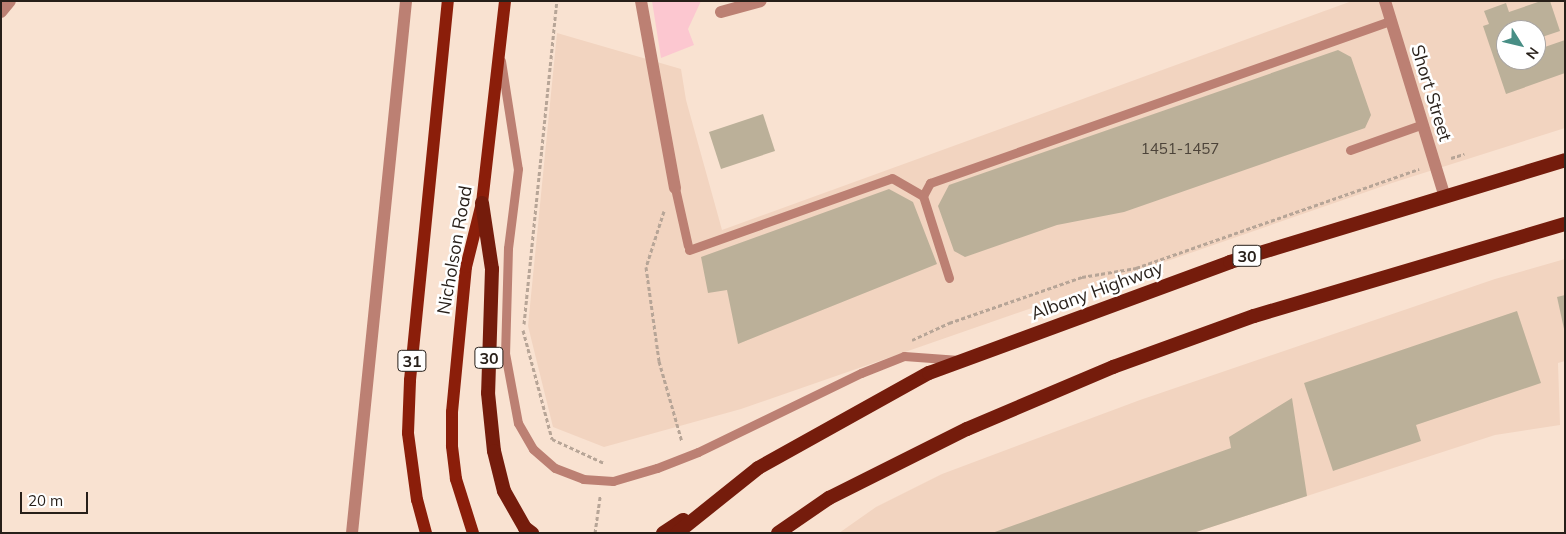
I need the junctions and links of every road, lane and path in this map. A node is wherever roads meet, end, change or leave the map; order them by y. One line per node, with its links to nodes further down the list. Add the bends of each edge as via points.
1 (10, 1): 9 (street)
2 (406, 1): 33 (street)
3 (448, 1): 34 (main road, Nicholson Road / 31, via 410,380 408,433 417,500)
4 (505, 1): 12 (main road, Nicholson Road)
5 (557, 1): 29 (path, via 523,330 552,439)
6 (641, 1): 18 (street)
7 (761, 1): 10 (street)
8 (1385, 1): 11 (street, Short Street)
9 (1, 12)
10 (721, 12)
11 (1391, 21): 13 (street, Short Street); 20 (lane, via 930,183)
12 (500, 48): 21 (main road, Nicholson Road); 31 (lane, via 518,169 508,248 505,336 505,353 518,423 533,448 556,468 583,479)
13 (1423, 124): 14 (lane); 17 (street, Short Street)
14 (1350, 150)
15 (1464, 154): 17 (path)
16 (1565, 160): 19 (highway, Albany Highway / 30)
17 (1435, 163): 19 (street, Short Street); 24 (path, via 1136,268 1082,277 949,323)
18 (676, 188): 20 (lane, via 688,248 892,178); 27 (path, via 657,225 646,267 659,361)
19 (1444, 194): 25 (highway, Albany Highway / 30, via 1230,262)
20 (923, 196): 23 (lane)
21 (482, 203): 35 (main road, Nicholson Road, via 466,267 452,412 456,479); 36 (highway, 30, via 492,269 488,392 494,450 504,491 525,528)
22 (1565, 224): 40 (highway, via 1254,316 1113,366 958,434 829,498)
23 (949, 278)
24 (904, 344)
25 (964, 360): 31 (lane, via 904,356 861,373 698,452 657,468); 32 (highway, Albany Highway / 30, via 928,372 803,440 758,468)
26 (692, 441): 27 (path)
27 (683, 445): 28 (path)
28 (676, 448)
29 (604, 463): 30 (path); 31 (path)
30 (613, 463)
31 (602, 481): 37 (path)
32 (718, 499): 38 (highway, 30); 39 (highway, Albany Highway / 30)
33 (352, 533)
34 (426, 533)
35 (473, 533)
36 (532, 533)
37 (595, 533)
38 (663, 533)
39 (677, 533)
40 (778, 533)

